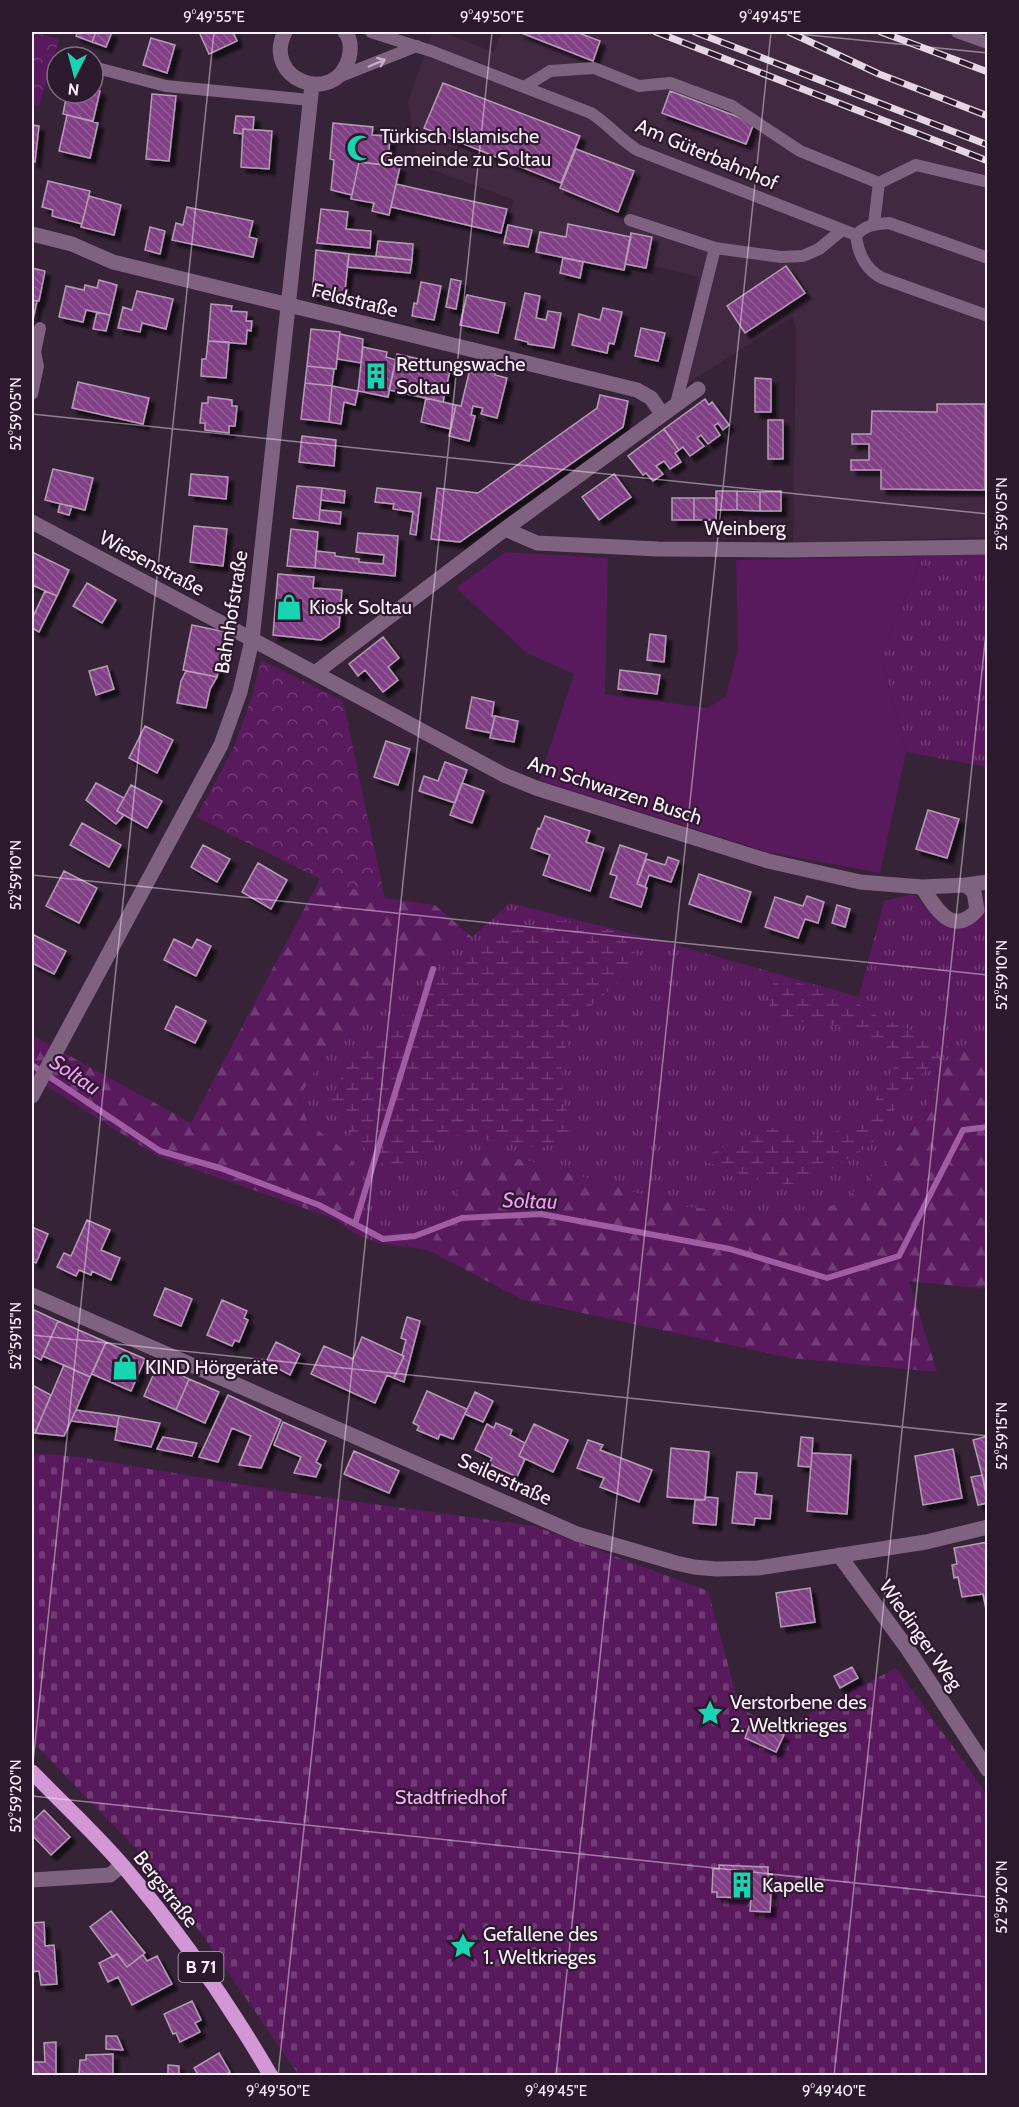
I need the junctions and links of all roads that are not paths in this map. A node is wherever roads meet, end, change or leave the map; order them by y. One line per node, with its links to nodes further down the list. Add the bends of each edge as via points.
1 (345, 32): 8 (street, via 351,51 347,66)
2 (370, 32): 6 (lane, Am Güterbahnhof)
3 (957, 32): 5 (lane)
4 (281, 34): 10 (street, via 280,55 286,69)
5 (987, 43)
6 (417, 46): 8 (lane, one-way to 6); 9 (lane, Am Güterbahnhof)
7 (105, 70): 10 (lane, via 166,86)
8 (336, 78): 10 (street)
9 (526, 86): 12 (lane, via 550,71 594,68 639,86 670,83 732,106 800,151); 15 (lane, Am Güterbahnhof, via 591,113 637,150)
10 (311, 92): 20 (street, Bahnhofstraße)
11 (987, 182): 12 (lane, via 915,165)
12 (879, 183): 14 (lane)
13 (630, 220): 18 (lane)
14 (874, 224): 17 (lane); 19 (lane, via 889,223)
15 (842, 230): 17 (lane, Am Güterbahnhof); 18 (lane, via 819,249 803,256)
16 (32, 234): 20 (street, Feldstraße, via 72,244 113,262)
17 (856, 235): 21 (lane, via 861,256 872,273)
18 (715, 248): 25 (lane)
19 (987, 258)
20 (288, 305): 26 (street, Feldstraße, via 637,390 651,398); 30 (street, Bahnhofstraße)
21 (987, 316)
22 (40, 328): 24 (lane)
23 (698, 389): 25 (street)
24 (32, 394)
25 (676, 404): 26 (street)
26 (662, 414): 28 (street)
27 (32, 522): 30 (street, Wiesenstraße)
28 (505, 529): 29 (street, Weinberg, via 537,543 658,549); 31 (street)
29 (987, 547)
30 (252, 640): 31 (street); 35 (street, Bahnhofstraße, via 240,692 221,745)
31 (315, 673): 34 (street, Am Schwarzen Busch, via 536,789 768,861 860,882)
32 (987, 882): 33 (street, Am Schwarzen Busch)
33 (966, 885): 34 (street, Am Schwarzen Busch); 34 (street, via 974,892 977,909 969,919 955,921 940,914)
34 (922, 886)
35 (32, 1094)
36 (32, 1295): 38 (street, Seilerstraße, via 577,1534 694,1567 758,1568)
37 (987, 1527): 38 (street, Seilerstraße, via 926,1542)
38 (839, 1555): 39 (street, Wiedinger Weg, via 907,1648)
39 (987, 1770)
40 (32, 1772): 41 (main road, Bergstraße / B 71)
41 (122, 1865): 42 (street, via 110,1875); 43 (main road, Bergstraße / B 71, via 225,2000)
42 (32, 1880)
43 (271, 2076)

